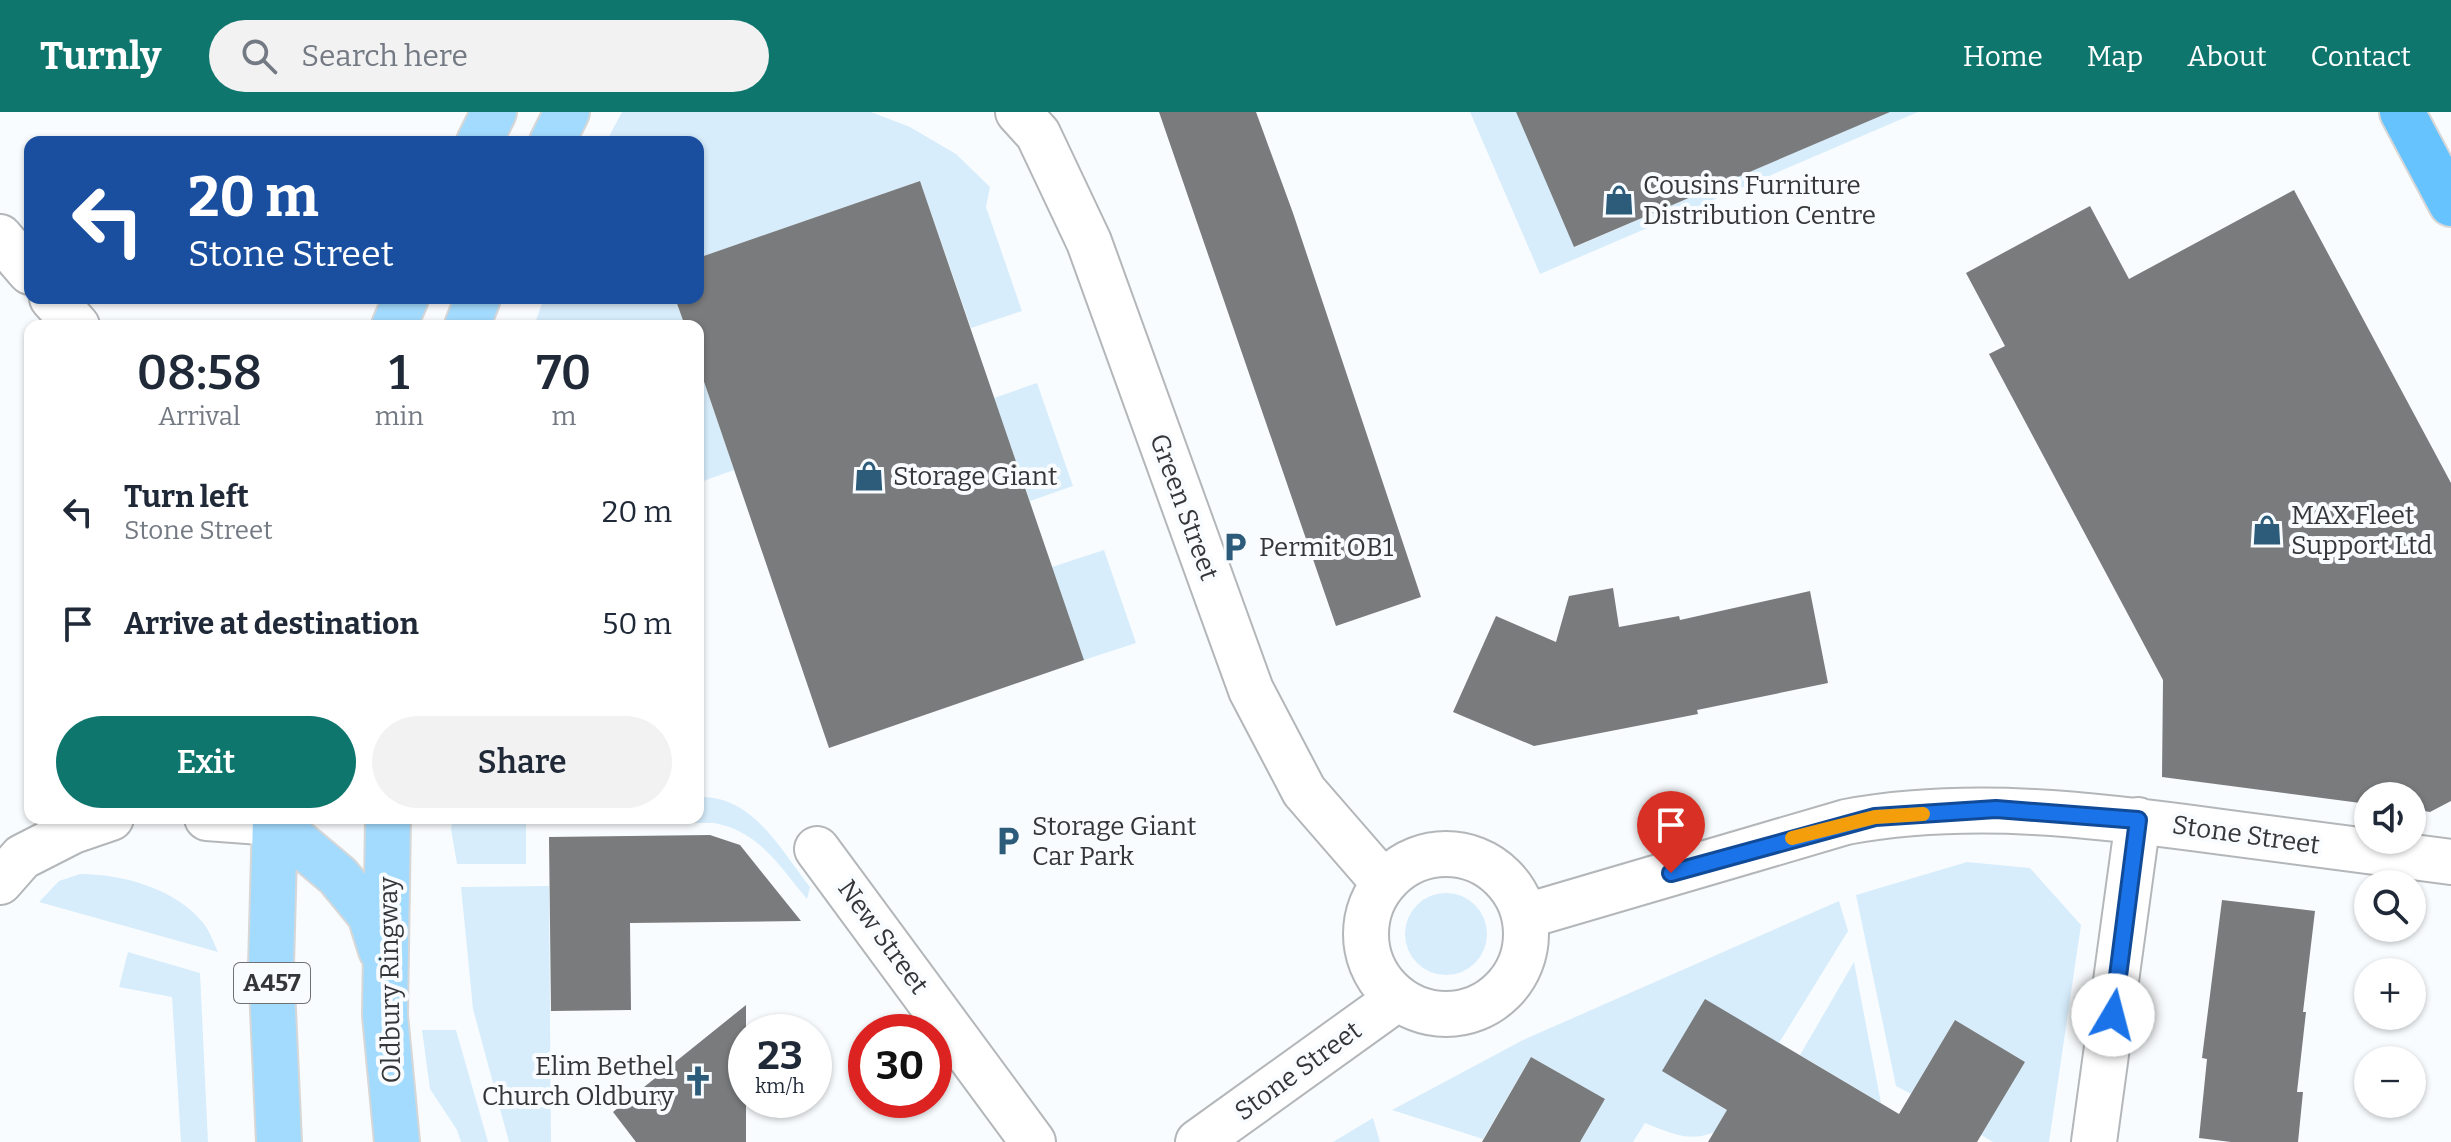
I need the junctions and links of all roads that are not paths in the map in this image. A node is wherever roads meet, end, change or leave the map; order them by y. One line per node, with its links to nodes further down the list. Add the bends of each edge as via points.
1 (468, 112): 6 (main road)
2 (494, 112): 7 (main road)
3 (567, 112): 8 (main road)
4 (1018, 112): 22 (street, Green Street, via 1038,134 1089,242 1251,690 1304,791)
5 (2402, 112): 9 (highway)
6 (457, 136)
7 (482, 136)
8 (555, 136)
9 (2451, 204)
10 (0, 237): 11 (street)
11 (24, 265)
12 (57, 304): 13 (street)
13 (72, 320)
14 (2138, 820): 20 (street, Stone Street); 23 (street, Stone Street, via 1996,809 1875,817); 30 (street)
15 (93, 824): 21 (street, via 22,857)
16 (281, 824): 27 (main road, A457, via 271,966)
17 (285, 824): 24 (main road, via 370,915)
18 (388, 824): 24 (main road, Oldbury Ringway)
19 (817, 849): 28 (street, New Street)
20 (2451, 862)
21 (0, 882)
22 (1383, 882): 23 (street, via 1420,857 1465,854 1504,876); 25 (street, via 1366,922 1371,965)
23 (1526, 916): 25 (street, via 1525,955 1505,989 1472,1011 1433,1015)
24 (386, 968): 26 (main road, Oldbury Ringway, via 385,1015)
25 (1397, 999): 29 (street, Stone Street)
26 (401, 1132)
27 (279, 1142)
28 (1033, 1142)
29 (1198, 1142)
30 (2094, 1142)

